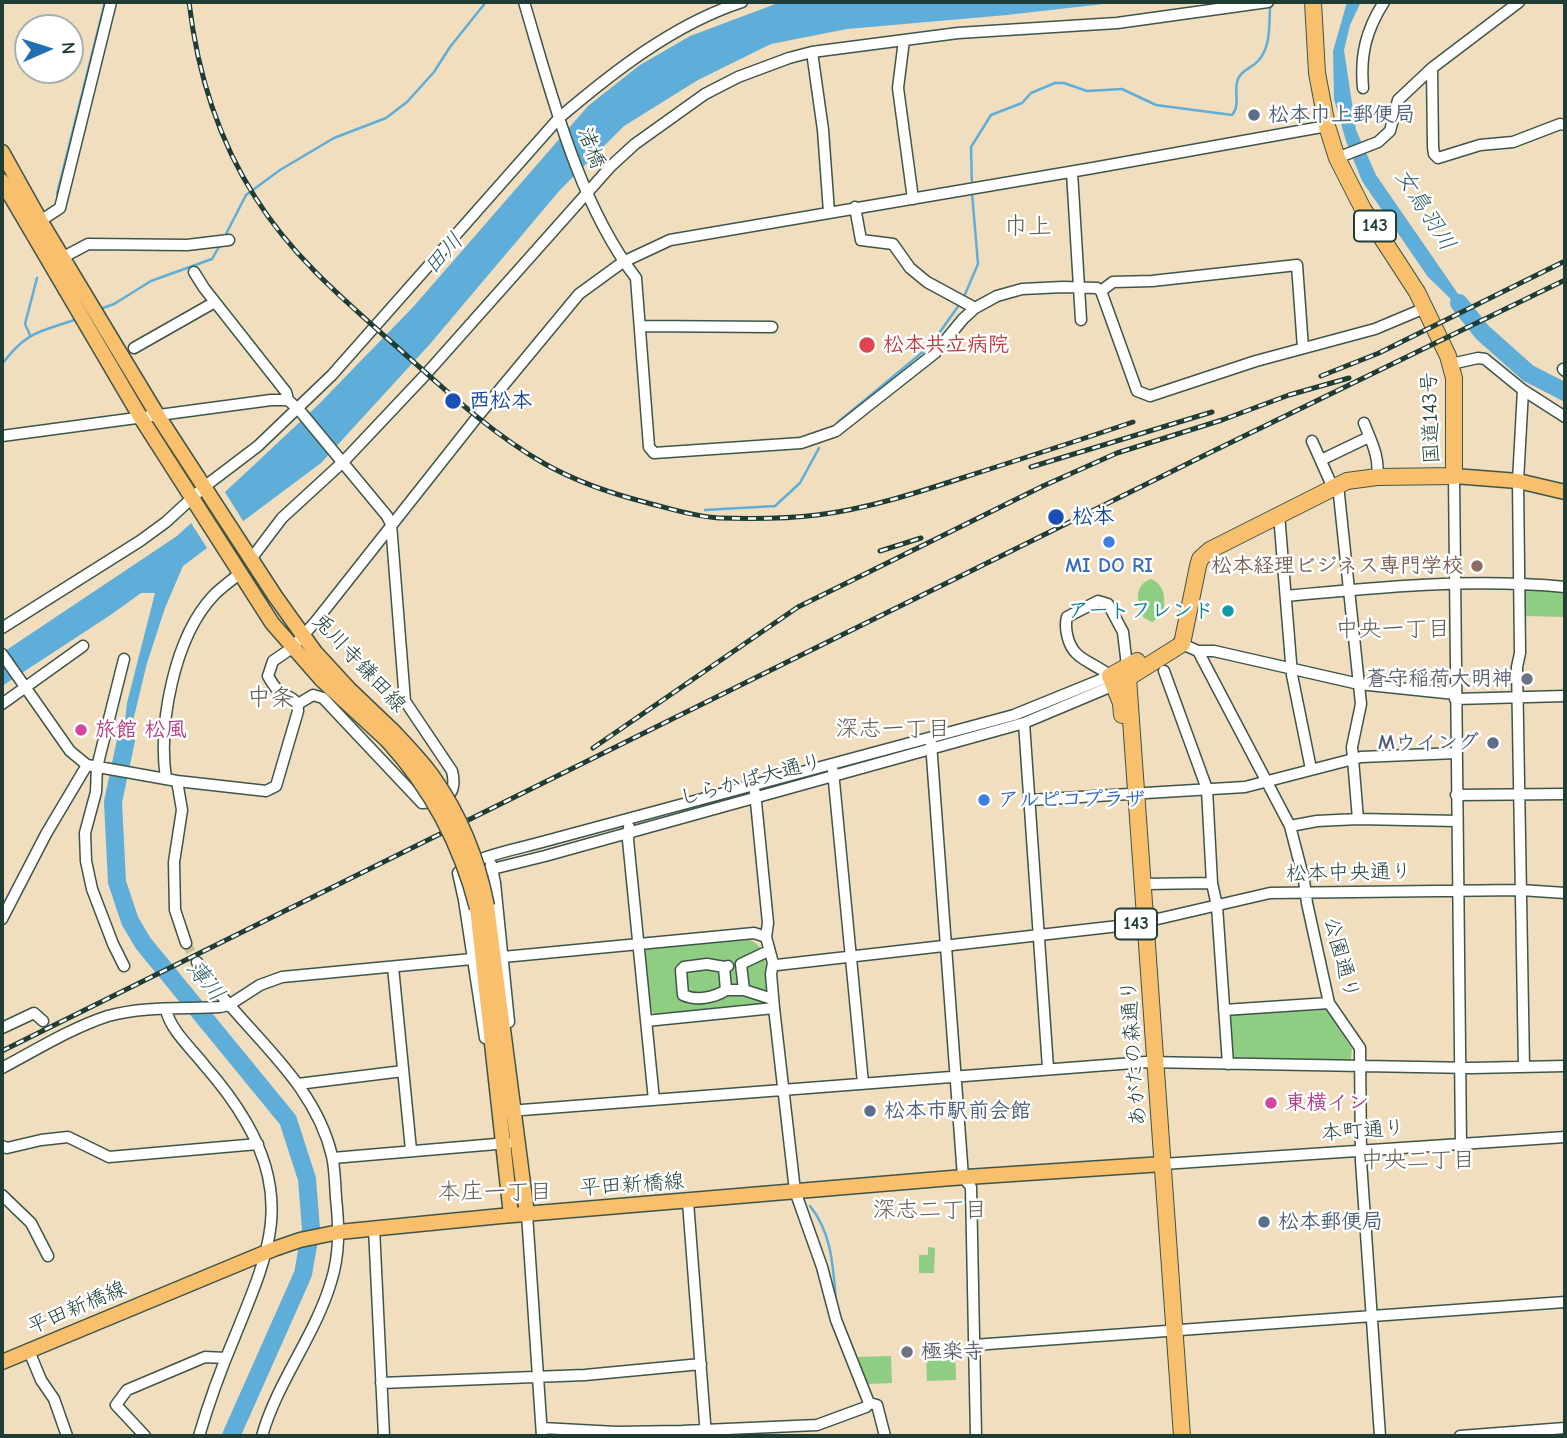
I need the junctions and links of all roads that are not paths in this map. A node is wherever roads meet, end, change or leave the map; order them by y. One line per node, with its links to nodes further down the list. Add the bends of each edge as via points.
1 (111, 2): 23 (street, via 60,208)
2 (524, 2): 12 (street, 渚橋)
3 (743, 2): 12 (street, via 704,17 650,49 585,96)
4 (1268, 2): 8 (street, via 1117,23)
5 (1313, 2): 13 (highway, 国道143号 / 143, via 1317,73)
6 (1384, 2): 11 (street, via 1364,46)
7 (1519, 2): 10 (street)
8 (904, 40): 9 (street); 20 (street, via 898,88)
9 (812, 52): 19 (street, via 760,68 705,94 635,144); 22 (street)
10 (1432, 68): 14 (street, via 1433,147 1438,158); 16 (street, via 1398,100 1390,131 1372,145)
11 (1363, 88)
12 (560, 121): 19 (street, 渚橋); 41 (street)
13 (1327, 125): 16 (highway, 国道143号 / 143); 17 (street)
14 (1565, 125)
15 (2, 152): 23 (main road, 兎川寺鎌田線)
16 (1342, 156): 32 (highway, 国道143号 / 143, via 1363,209)
17 (1072, 172): 20 (street); 28 (street)
18 (2, 181): 23 (main road, 兎川寺鎌田線)
19 (586, 189): 26 (street, 渚橋); 49 (street, via 427,373)
20 (914, 199): 21 (street)
21 (855, 207): 22 (street); 31 (street, via 860,240 893,244 927,282)
22 (829, 212): 26 (street, via 670,240)
23 (35, 225): 25 (main road, 兎川寺鎌田線)
24 (229, 240): 25 (street, via 187,245 88,244)
25 (56, 261): 42 (main road, 兎川寺鎌田線, via 96,311); 44 (main road, 兎川寺鎌田線, via 80,317)
26 (623, 262): 34 (street, 渚橋, via 636,278); 59 (street, via 579,294)
27 (194, 272): 30 (street)
28 (1078, 288): 29 (street); 31 (street, via 1010,291); 33 (street)
29 (1101, 290): 37 (street, via 1137,391 1150,396); 37 (street, via 1113,282 1297,265)
30 (215, 302): 36 (street); 40 (street)
31 (967, 303): 34 (street, 渚橋, via 962,319 935,353 836,431 800,443 688,451 654,453 649,447)
32 (1425, 308): 37 (street, via 1375,329); 38 (highway, 国道143号 / 143)
33 (1081, 320)
34 (641, 326): 35 (street)
35 (772, 327)
36 (134, 348)
37 (1303, 348)
38 (1451, 364): 39 (street, via 1485,359); 51 (highway, 国道143号 / 143)
39 (1523, 390): 43 (street); 53 (street)
40 (288, 400): 41 (street); 42 (street)
41 (299, 410): 49 (street); 55 (street)
42 (158, 416): 44 (street); 55 (main road, 兎川寺鎌田線)
43 (1565, 417)
44 (141, 418): 46 (street); 57 (main road, 兎川寺鎌田線)
45 (1364, 423): 47 (street)
46 (2, 436)
47 (1369, 437): 50 (street); 52 (street, via 1379,466)
48 (1312, 441): 50 (street)
49 (341, 460): 59 (street); 60 (street)
50 (1321, 460): 54 (street)
51 (1454, 476): 52 (highway, 国道143号); 53 (main road); 63 (street)
52 (1377, 477): 54 (highway, 国道143号)
53 (1518, 481): 56 (main road); 62 (street)
54 (1336, 487): 58 (highway, 国道143号); 65 (street)
55 (205, 489): 57 (street); 60 (main road, 兎川寺鎌田線)
56 (1565, 492)
57 (193, 501): 61 (main road, 兎川寺鎌田線); 67 (street, via 140,541)
58 (1279, 514): 66 (street); 69 (highway, 国道143号, via 1203,555)
59 (391, 524): 68 (street); 84 (street, via 405,701 452,771 455,782 450,795 422,803 323,698 313,695)
60 (249, 556): 68 (main road, 兎川寺鎌田線)
61 (237, 571): 71 (main road, 兎川寺鎌田線); 94 (street, via 187,637 164,717 162,755)
62 (1519, 583): 63 (street); 64 (street); 82 (street)
63 (1454, 584): 65 (street); 81 (street)
64 (1565, 587)
65 (1349, 590): 66 (street); 79 (street)
66 (1286, 596): 75 (street)
67 (2, 628)
68 (303, 636): 71 (street); 86 (main road, 兎川寺鎌田線)
69 (1182, 637): 72 (street); 77 (highway)
70 (83, 646): 78 (street)
71 (292, 648): 84 (street, via 273,661 268,676); 86 (main road, 兎川寺鎌田線, via 321,679)
72 (1198, 651): 75 (street); 95 (street, 公園通り)
73 (2, 654): 78 (street)
74 (124, 659): 91 (street)
75 (1292, 669): 79 (street); 92 (street)
76 (1164, 671): 97 (street)
77 (1120, 676): 77 (street, via 1076,653 1064,627 1066,617 1098,601 1108,604 1123,632); 85 (street, しらかば大通り); 87 (street, しらかば大通り); 98 (highway, あがたの森通り / 143)
78 (24, 684): 83 (street); 91 (street, via 70,751)
79 (1359, 684): 81 (street); 89 (street)
80 (1565, 696): 82 (street)
81 (1455, 697): 82 (street); 88 (street)
82 (1518, 697): 99 (street)
83 (2, 704)
84 (298, 704): 94 (street, via 276,786 271,789)
85 (1024, 723): 87 (street, しらかば大通り); 103 (street)
86 (391, 736): 117 (main road, 兎川寺鎌田線, bridge, via 445,822)
87 (932, 744): 90 (street, しらかば大通り); 93 (street, しらかば大通り); 124 (street)
88 (1456, 753): 89 (street); 101 (street)
89 (1354, 758): 92 (street); 105 (street)
90 (832, 764): 93 (street); 96 (street, しらかば大通り)
91 (96, 767): 94 (street); 118 (street, via 46,834); 132 (street, via 96,792 85,833 86,861 92,889)
92 (1311, 769): 95 (street)
93 (834, 777): 102 (street, しらかば大通り); 127 (street)
94 (171, 780): 122 (street, via 182,810 174,862 175,910)
95 (1266, 782): 97 (street); 107 (street, 公園通り)
96 (754, 785): 102 (street); 104 (street, しらかば大通り)
97 (1206, 789): 98 (street); 110 (street)
98 (1132, 793): 103 (street); 111 (highway, あがたの森通り / 143); 119 (highway, あがたの森通り / 143)
99 (1519, 794): 100 (street); 101 (street); 112 (street)
100 (1565, 794)
101 (1456, 795): 106 (street)
102 (755, 799): 108 (street, しらかば大通り); 121 (street)
103 (1030, 800): 120 (street)
104 (630, 818): 108 (street); 109 (street, しらかば大通り, via 511,851)
105 (1359, 819): 106 (street); 107 (street)
106 (1457, 821): 114 (street)
107 (1290, 826): 113 (street, 公園通り)
108 (628, 833): 109 (street, しらかば大通り, via 514,863); 123 (street)
109 (490, 863): 126 (street); 128 (street, via 458,873)
110 (1212, 883): 111 (street); 116 (street)
111 (1143, 884): 119 (highway, あがたの森通り / 143)
112 (1521, 890): 114 (street, 松本中央通り); 115 (street, 松本中央通り); 150 (street)
113 (1306, 891): 114 (street, 松本中央通り); 116 (street, 松本中央通り, via 1270,893); 138 (street, 公園通り)
114 (1458, 891): 153 (street)
115 (1565, 893)
116 (1217, 906): 119 (street, 松本中央通り); 141 (street)
117 (482, 907): 146 (main road, 兎川寺鎌田線); 155 (main road, 兎川寺鎌田線)
118 (2, 919)
119 (1141, 923): 120 (street, 松本中央通り); 145 (highway, あがたの森通り / 143)
120 (1039, 936): 124 (street, 松本中央通り); 152 (street)
121 (766, 937): 123 (street, via 754,933); 130 (street)
122 (186, 943)
123 (638, 943): 126 (street); 142 (street)
124 (946, 946): 127 (street, 松本中央通り); 156 (street)
125 (764, 953): 131 (street)
126 (503, 957): 146 (street)
127 (850, 957): 130 (street, 松本中央通り); 157 (street)
128 (472, 960): 133 (street); 155 (street)
129 (197, 962): 139 (street)
130 (772, 963): 137 (street)
131 (741, 964): 134 (street); 136 (street)
132 (124, 966)
133 (393, 967): 139 (street, via 282,977); 154 (street)
134 (724, 967): 135 (street); 135 (street, via 684,967 681,982 688,998 714,997)
135 (726, 990): 136 (street)
136 (744, 990): 137 (street)
137 (771, 1003): 142 (street); 159 (street)
138 (1329, 1003): 141 (street); 148 (street, 公園通り, via 1360,1048)
139 (225, 1006): 140 (street); 158 (street)
140 (167, 1009): 144 (street, via 140,1010); 164 (street, via 168,1020 244,1118)
141 (1224, 1010): 147 (street)
142 (646, 1021): 160 (street)
143 (2, 1028): 144 (street, via 34,1013)
144 (47, 1032): 151 (street)
145 (1151, 1062): 147 (street); 152 (street); 170 (highway, あがたの森通り / 143)
146 (508, 1063): 161 (main road, 兎川寺鎌田線)
147 (1227, 1064): 148 (street)
148 (1360, 1066): 153 (street); 168 (street, 公園通り)
149 (1565, 1066): 150 (street)
150 (1524, 1067): 153 (street)
151 (2, 1068)
152 (1048, 1068): 156 (street)
153 (1460, 1068): 165 (street)
154 (403, 1070): 158 (street); 167 (street)
155 (494, 1072): 161 (main road, 兎川寺鎌田線)
156 (957, 1075): 157 (street); 171 (street)
157 (863, 1083): 159 (street)
158 (298, 1084): 169 (street)
159 (783, 1088): 160 (street); 172 (street)
160 (654, 1100): 161 (street)
161 (507, 1111): 163 (main road, 兎川寺鎌田線)
162 (1565, 1137): 165 (street, 本町通り)
163 (510, 1142): 167 (street); 175 (main road, 兎川寺鎌田線); 176 (main road, 兎川寺鎌田線)
164 (258, 1144): 166 (street, via 109,1157 68,1137); 179 (street, via 270,1184)
165 (1461, 1144): 168 (street, 本町通り)
166 (2, 1146)
167 (411, 1150): 169 (street)
168 (1363, 1150): 170 (street, 本町通り); 182 (street, 公園通り)
169 (333, 1158): 178 (street)
170 (1158, 1165): 171 (main road, 平田新橋線); 183 (highway, あがたの森通り / 143)
171 (963, 1177): 172 (main road, 平田新橋線); 184 (street, via 971,1187)
172 (794, 1191): 174 (main road, 平田新橋線); 191 (street, via 836,1320)
173 (2, 1195): 180 (street, via 31,1223)
174 (688, 1202): 175 (main road, 平田新橋線); 188 (street)
175 (527, 1214): 176 (main road, 平田新橋線); 189 (street)
176 (511, 1215): 177 (main road, 平田新橋線)
177 (374, 1228): 178 (main road, 平田新橋線); 190 (street)
178 (336, 1233): 179 (main road, 平田新橋線); 198 (street, via 331,1282)
179 (271, 1251): 185 (main road, 平田新橋線); 186 (street)
180 (48, 1256)
181 (1565, 1302): 182 (street)
182 (1373, 1315): 183 (street); 204 (street, 公園通り)
183 (1170, 1331): 184 (street); 202 (highway, あがたの森通り / 143); 203 (highway, あがたの森通り / 143)
184 (974, 1345): 201 (street)
185 (29, 1351): 187 (main road, 平田新橋線); 195 (street)
186 (226, 1358): 196 (street, via 205,1357 127,1390 116,1405); 197 (street)
187 (2, 1362)
188 (701, 1364): 189 (street); 194 (street)
189 (538, 1377): 190 (street); 193 (street)
190 (381, 1383): 199 (street)
191 (871, 1404): 194 (street, via 817,1425); 200 (street)
192 (1565, 1428): 205 (street)
193 (542, 1432): 194 (street)
194 (706, 1434)
195 (67, 1436)
196 (145, 1436)
197 (199, 1436)
198 (262, 1436)
199 (384, 1436)
200 (885, 1436)
201 (976, 1436)
202 (1171, 1436)
203 (1182, 1436)
204 (1380, 1436)
205 (1460, 1436)

